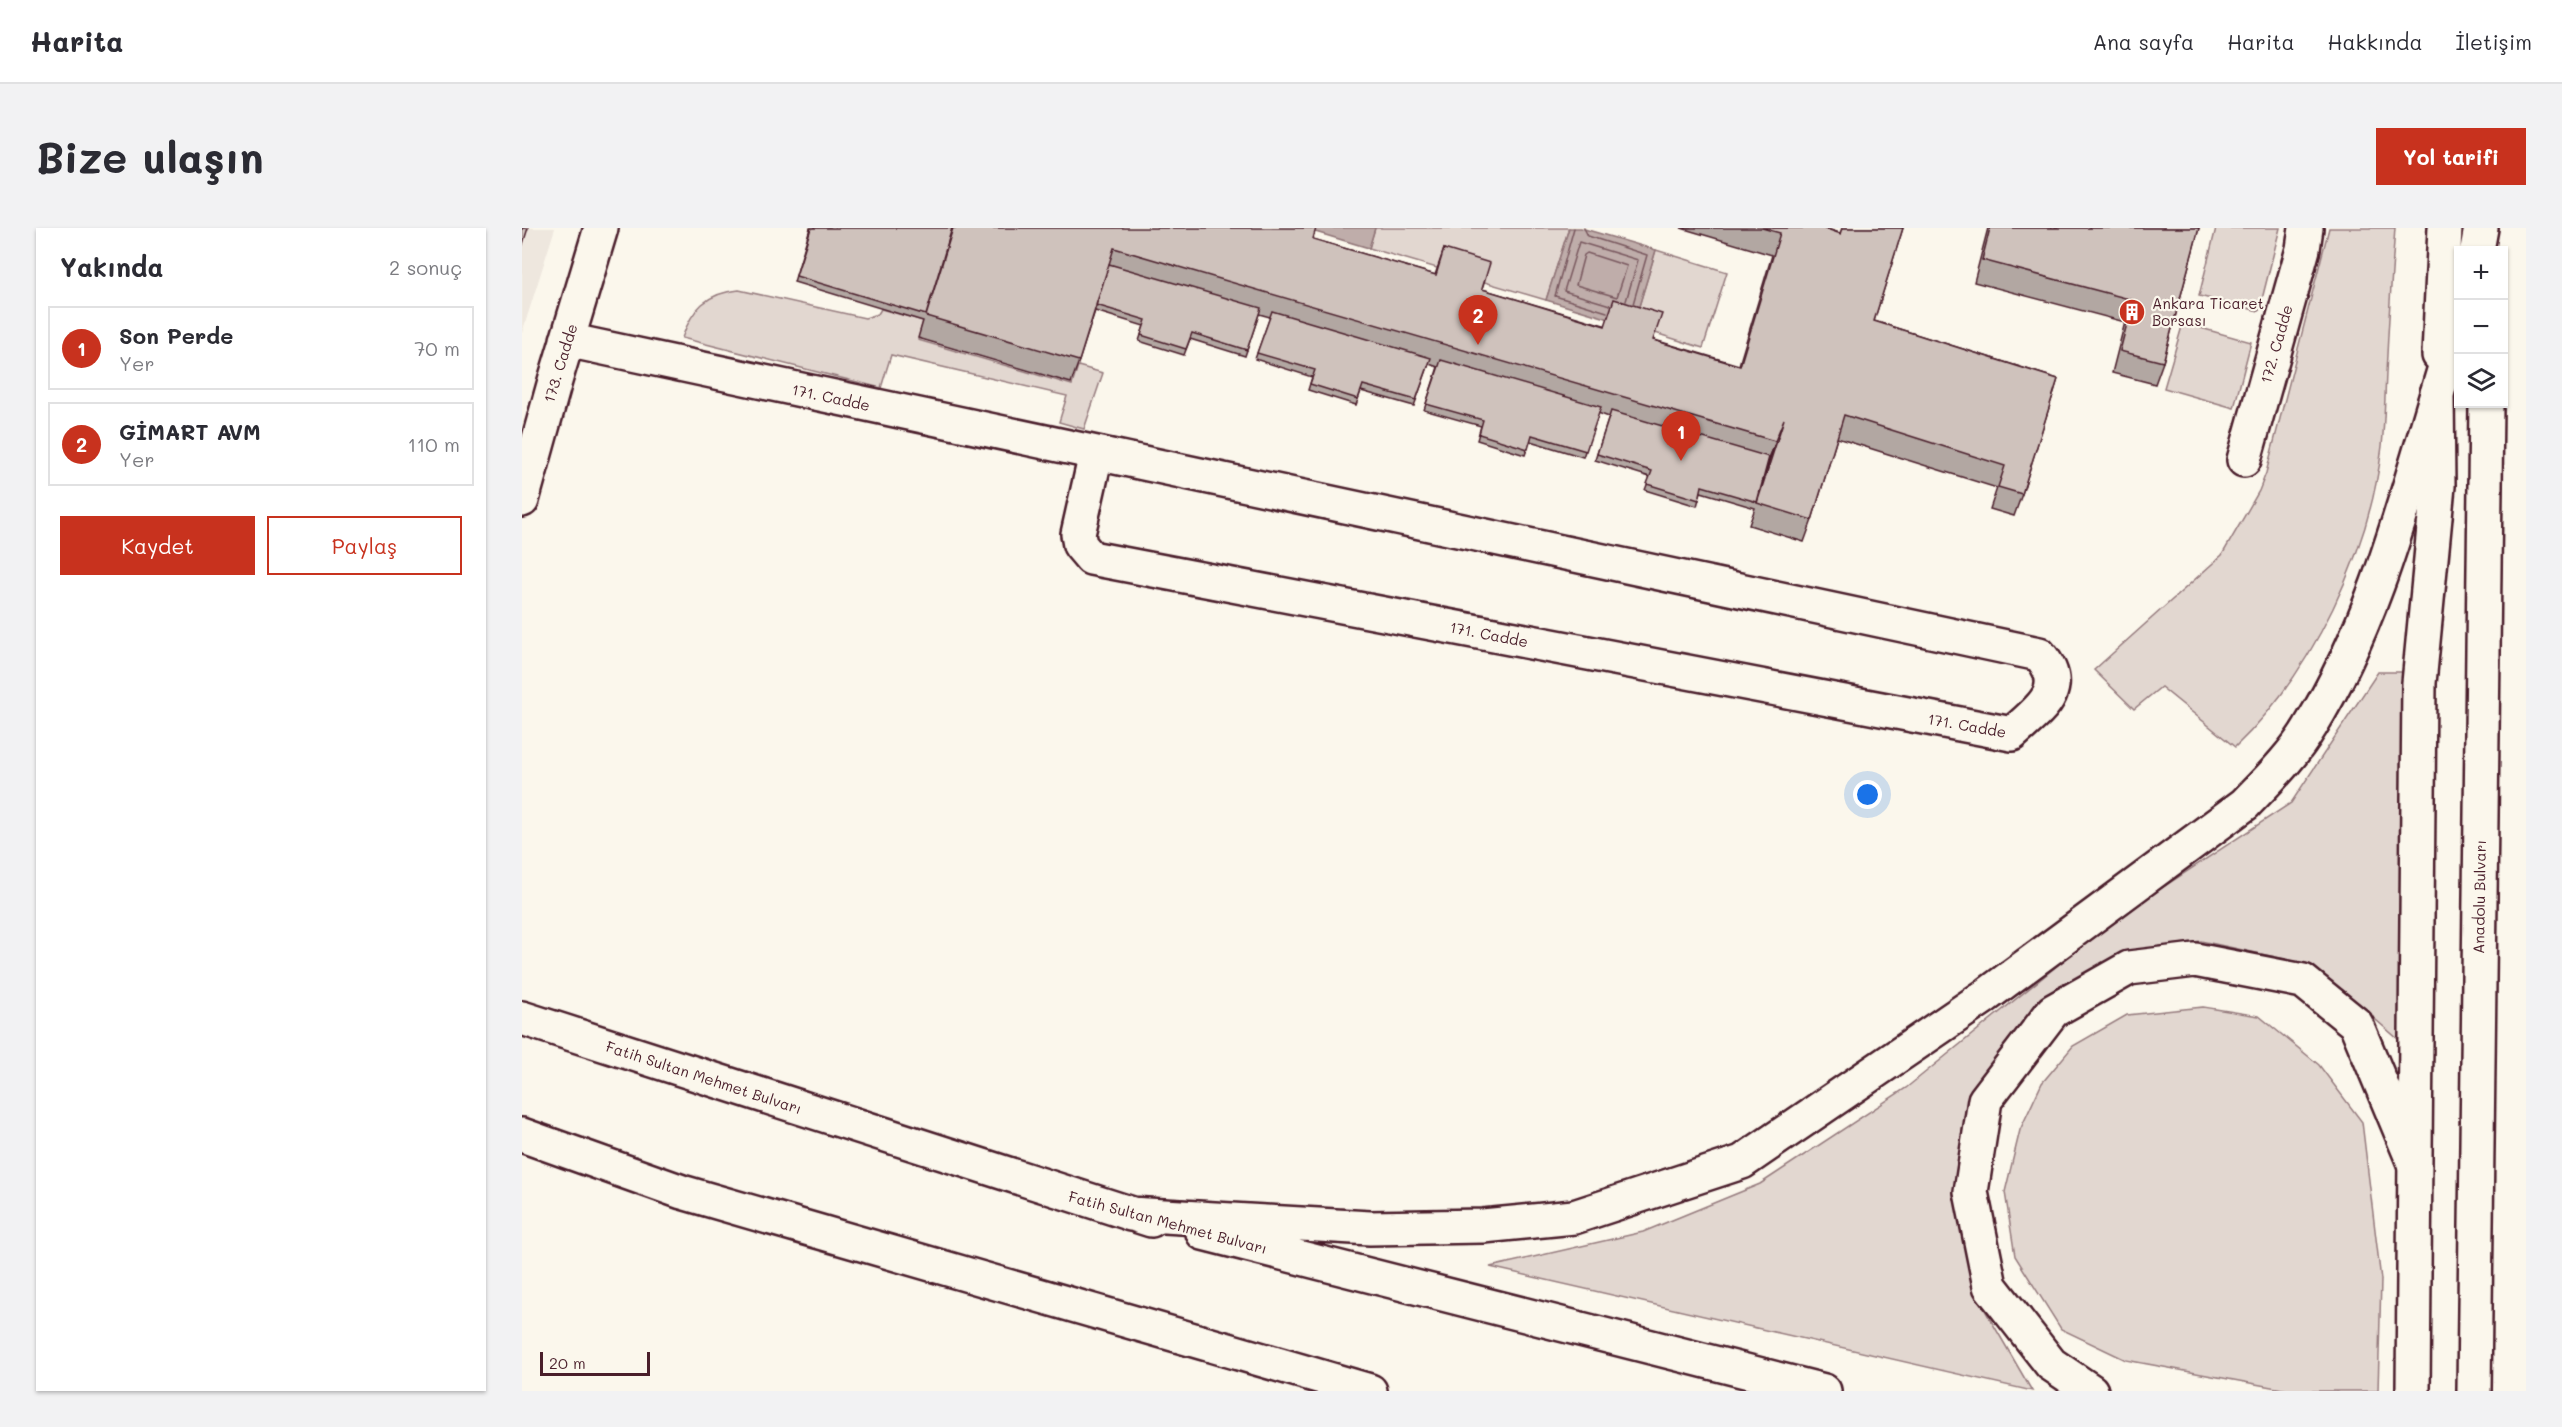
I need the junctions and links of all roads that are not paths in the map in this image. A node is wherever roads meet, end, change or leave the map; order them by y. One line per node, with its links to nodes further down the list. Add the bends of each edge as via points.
1 (601, 228): 11 (main road, 173. Cadde)
2 (2306, 228): 16 (main road, 172. Cadde)
3 (2445, 228): 12 (main road)
4 (2462, 228): 7 (main road)
5 (2481, 228): 8 (main road)
6 (2497, 228): 9 (main road)
7 (2464, 246)
8 (2477, 246)
9 (2495, 246)
10 (2454, 337): 12 (main road)
11 (567, 340): 14 (main road, 173. Cadde); 15 (main road, 171. Cadde)
12 (2437, 394): 20 (main road, via 2438,486 2419,683); 21 (main road, via 2390,549 2366,612 2310,729 2278,770 2245,804 1994,990 1742,1162 1574,1217 1483,1226 1370,1228)
13 (2484, 410): 28 (main road, Anadolu Bulvarı)
14 (529, 442): 17 (main road, 173. Cadde)
15 (1096, 454): 15 (main road, 171. Cadde, via 2039,654 2051,672 2051,693 2047,702 2012,734 1091,558 1080,545 1078,534)
16 (2244, 460)
17 (522, 500)
18 (522, 1018): 21 (main road, Fatih Sultan Mehmet Bulvarı)
19 (522, 1135): 22 (main road, via 682,1192)
20 (2414, 1163): 26 (main road, via 2356,1024 2303,981 2195,960 2129,968 2053,1011 1985,1100 1971,1192 1990,1286 2051,1364); 27 (main road)
21 (1130, 1214): 23 (main road, Fatih Sultan Mehmet Bulvarı)
22 (1293, 1368): 24 (main road); 25 (main road)
23 (1808, 1388)
24 (1320, 1391)
25 (1370, 1391)
26 (2091, 1391)
27 (2413, 1391)
28 (2474, 1391)

